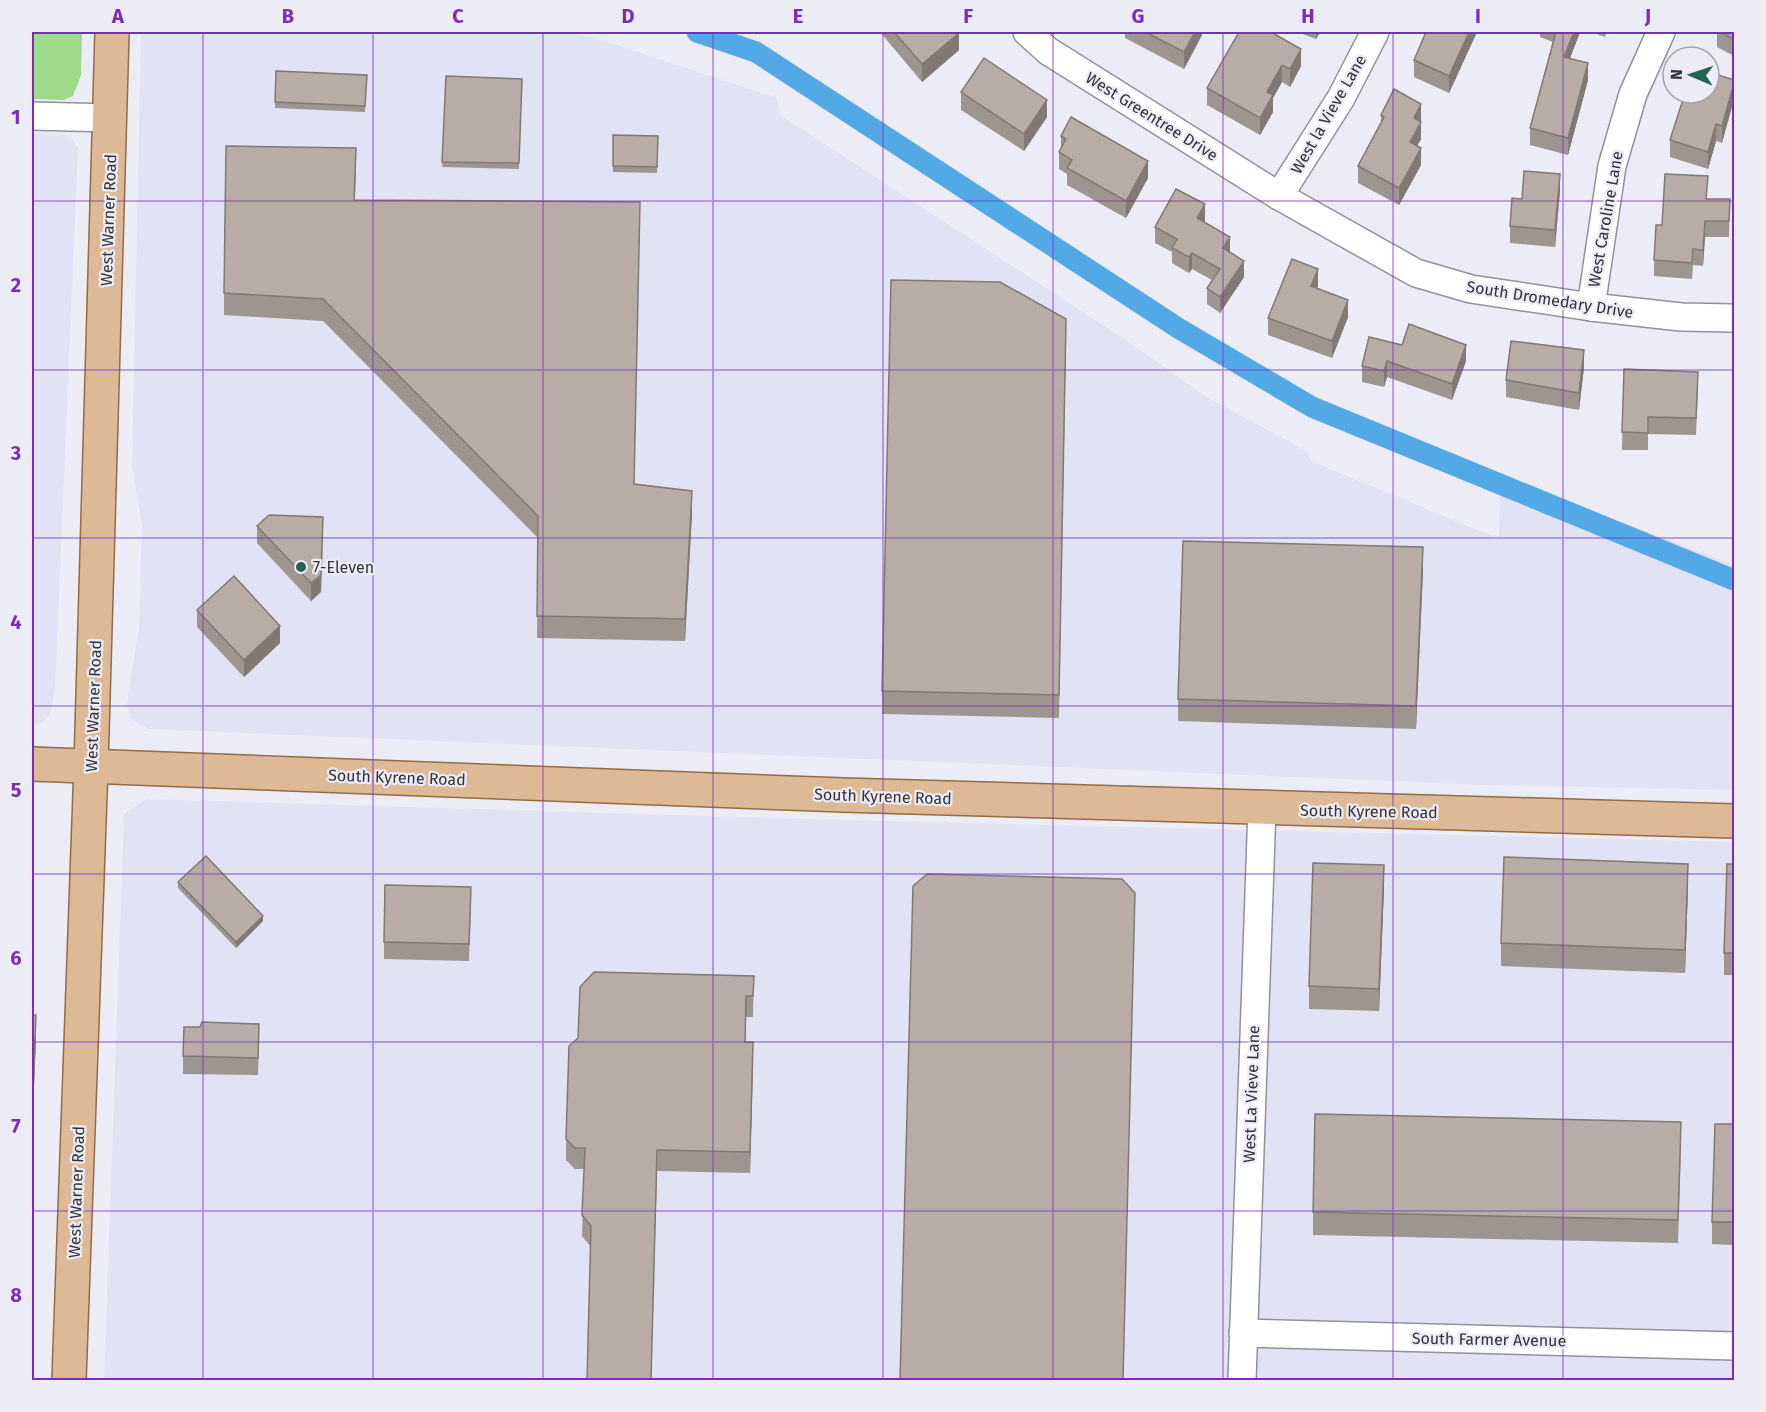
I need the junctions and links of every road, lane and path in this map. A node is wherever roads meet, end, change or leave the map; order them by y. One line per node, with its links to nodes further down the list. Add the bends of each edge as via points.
1 (112, 32): 6 (main road, West Warner Road)
2 (1028, 32): 7 (street, West Greentree Drive, via 1048,51)
3 (1375, 32): 7 (street, West la Vieve Lane, via 1341,98)
4 (1661, 32): 8 (street, West Caroline Lane, via 1633,94 1612,166)
5 (32, 116): 6 (street)
6 (111, 118): 11 (main road, West Warner Road)
7 (1279, 196): 8 (street, South Dromedary Drive, via 1416,273 1471,289)
8 (1591, 307): 9 (street, South Dromedary Drive, via 1681,317)
9 (1734, 318)
10 (32, 764): 11 (main road, South Kyrene Road)
11 (91, 766): 12 (main road, South Kyrene Road); 16 (main road, West Warner Road)
12 (1262, 808): 13 (main road, South Kyrene Road); 14 (street, West La Vieve Lane)
13 (1734, 821)
14 (1243, 1333): 15 (street, South Farmer Avenue); 17 (street, West La Vieve Lane)
15 (1734, 1346)
16 (69, 1380)
17 (1242, 1380)

